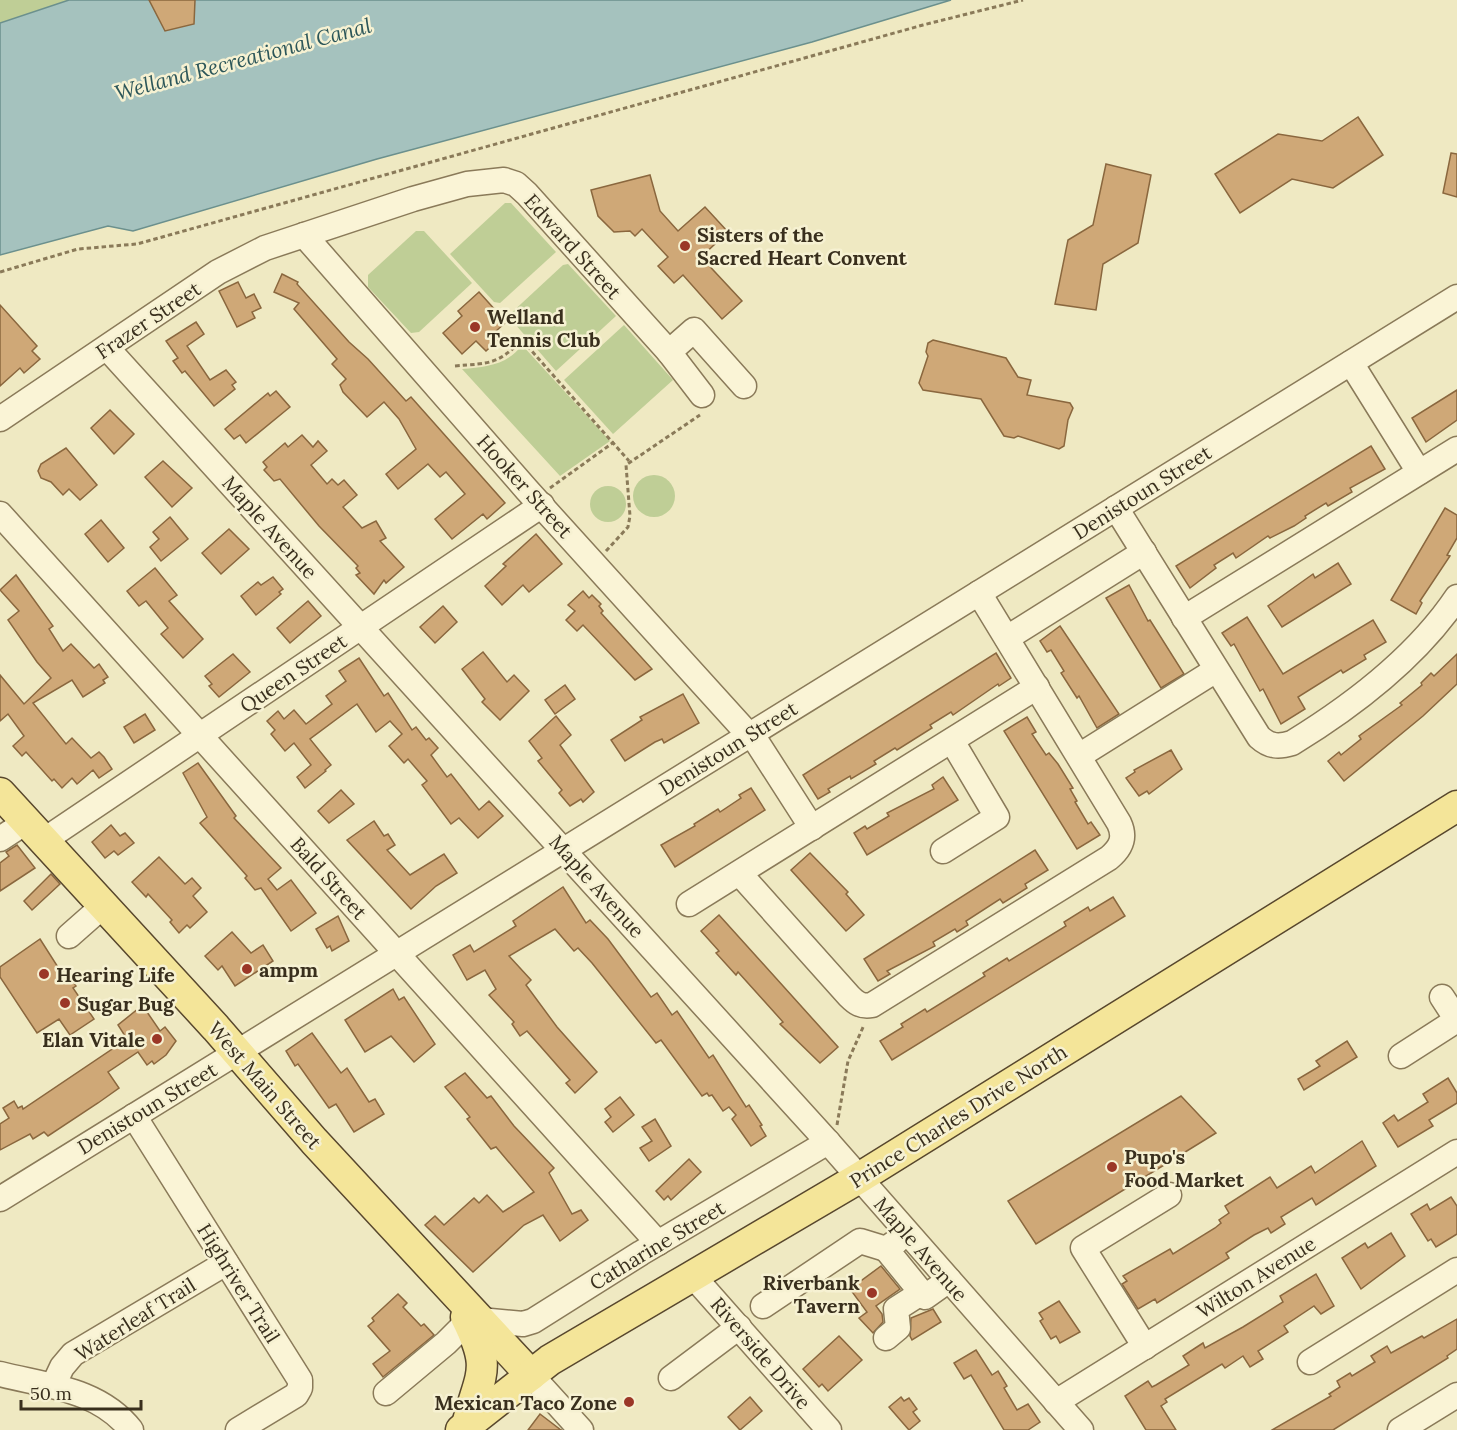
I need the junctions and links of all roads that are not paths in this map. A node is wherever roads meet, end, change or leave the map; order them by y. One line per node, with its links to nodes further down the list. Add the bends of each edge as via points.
1 (304, 235): 3 (street, Frazer Street, via 233,264); 4 (street, Edward Street, via 439,191 504,180 527,194); 11 (street, Hooker Street)
2 (1457, 297): 5 (street, Denistoun Street)
3 (107, 348): 8 (street, Frazer Street); 18 (street, Maple Avenue)
4 (669, 352): 6 (street, via 694,330); 7 (street, Edward Street)
5 (1351, 363): 10 (street); 12 (street, Denistoun Street)
6 (744, 386)
7 (702, 395)
8 (0, 419)
9 (1457, 449): 10 (street)
10 (1419, 472): 17 (street)
11 (537, 501): 18 (street, Queen Street); 22 (street, Hooker Street)
12 (1116, 508): 14 (street); 15 (street, Denistoun Street)
13 (0, 513): 23 (street, Bald Street)
14 (1143, 552): 17 (street); 19 (street)
15 (979, 593): 19 (street); 22 (street, Denistoun Street)
16 (1457, 597): 20 (street, via 1421,640 1354,704 1293,744 1281,747 1267,744 1259,737)
17 (1184, 618): 20 (street)
18 (361, 627): 23 (street, Queen Street); 31 (street, Maple Avenue)
19 (1007, 638): 21 (street)
20 (1216, 670): 25 (street)
21 (1037, 687): 24 (street); 25 (street)
22 (750, 734): 28 (street, Hooker Street); 31 (street, Denistoun Street)
23 (200, 736): 29 (street, Queen Street); 37 (street, Bald Street)
24 (952, 741): 28 (street); 32 (street, via 997,817)
25 (1080, 756): 33 (street, via 1122,830 1119,849 866,1006 849,996)
26 (0, 793): 29 (main road, West Main Street)
27 (1457, 806): 45 (main road, Prince Charles Drive North)
28 (812, 828): 33 (street)
29 (35, 831): 30 (street, Queen Street); 35 (main road, West Main Street)
30 (0, 839)
31 (564, 850): 37 (street, Denistoun Street); 43 (street, Maple Avenue)
32 (943, 851)
33 (740, 874): 34 (street)
34 (689, 904)
35 (103, 906): 36 (street); 40 (main road, West Main Street)
36 (69, 936)
37 (397, 954): 40 (street, Denistoun Street); 49 (street, Bald Street)
38 (1442, 997): 39 (street)
39 (1457, 1020): 41 (street)
40 (236, 1054): 42 (street, Denistoun Street); 57 (main road, West Main Street)
41 (1401, 1056)
42 (134, 1116): 47 (street, Denistoun Street); 51 (street, Highriver Trail)
43 (827, 1141): 45 (street, Maple Avenue); 49 (street, Catharine Street)
44 (1457, 1152): 60 (street, Wilton Avenue)
45 (859, 1178): 48 (street, Maple Avenue); 53 (main road, Prince Charles Drive North)
46 (1169, 1195): 60 (street, via 1083,1248)
47 (0, 1199)
48 (907, 1233): 50 (street); 54 (street, Maple Avenue)
49 (658, 1243): 57 (street, Catharine Street, via 528,1323)
50 (886, 1249): 55 (street); 56 (street, via 860,1241)
51 (226, 1263): 65 (street, Waterleaf Trail, via 73,1354); 72 (street, Highriver Trail, via 300,1380 296,1395)
52 (1457, 1270): 61 (street)
53 (693, 1276): 58 (street, Riverside Drive); 63 (main road, Prince Charles Drive North)
54 (949, 1280): 55 (street, via 925,1297); 68 (street, Maple Avenue)
55 (921, 1293): 59 (street, via 896,1309 898,1328)
56 (763, 1306)
57 (471, 1313): 63 (main road, West Main Street); 66 (street); 69 (main road, via 483,1367)
58 (739, 1327): 64 (street); 74 (street, Riverside Drive)
59 (886, 1338)
60 (1145, 1347): 68 (street, Wilton Avenue)
61 (1310, 1362)
62 (0, 1374): 65 (street)
63 (531, 1375): 69 (main road, Prince Charles Drive North); 73 (street)
64 (671, 1378)
65 (54, 1384): 71 (street, via 118,1413)
66 (386, 1393)
67 (1457, 1395): 75 (street)
68 (1056, 1402): 70 (street, Maple Avenue)
69 (464, 1428)
70 (1077, 1429)
71 (131, 1430)
72 (238, 1430)
73 (581, 1430)
74 (829, 1430)
75 (1400, 1430)

